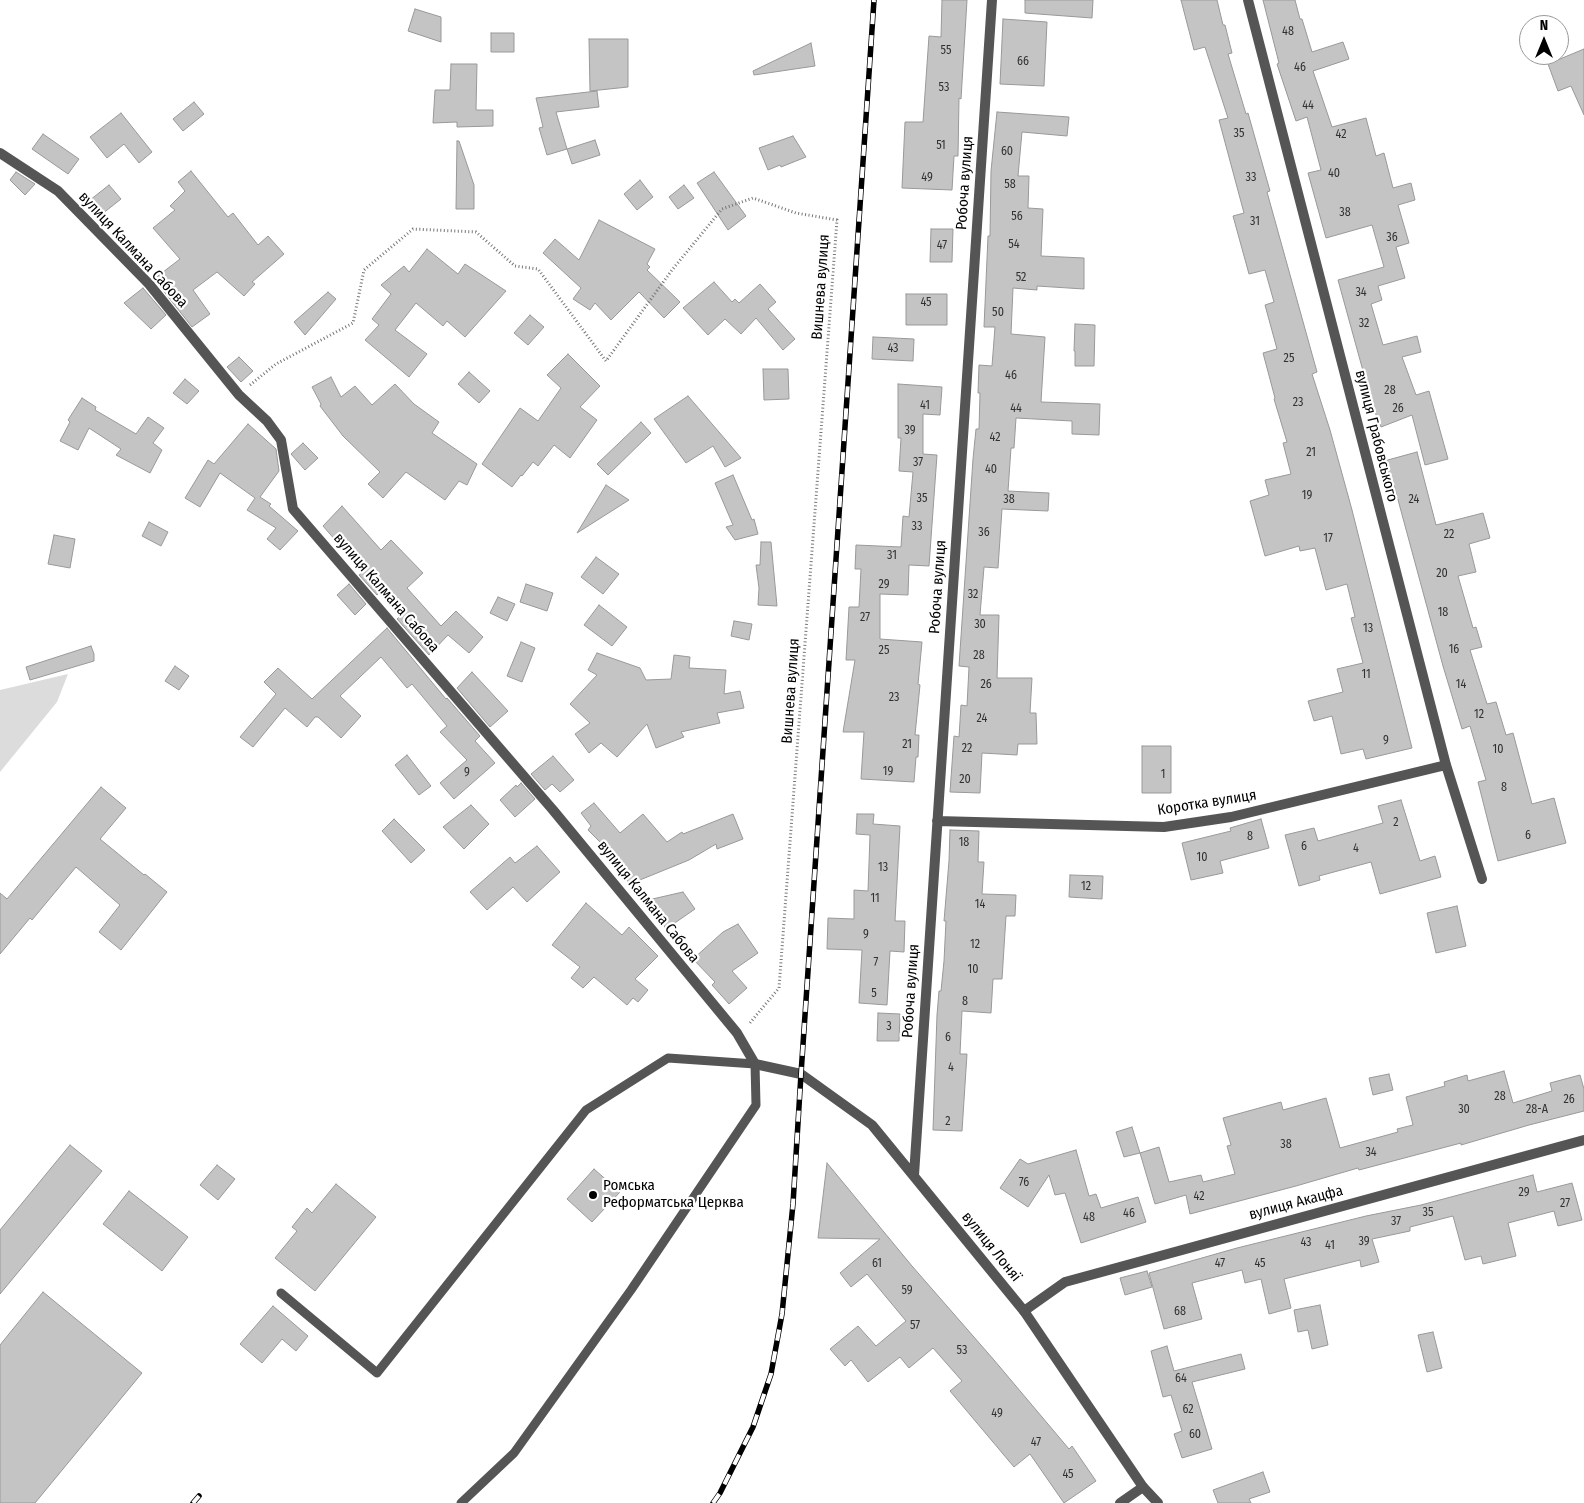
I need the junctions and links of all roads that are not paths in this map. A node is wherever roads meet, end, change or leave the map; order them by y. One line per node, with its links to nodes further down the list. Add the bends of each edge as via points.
1 (992, 0): 5 (street, Робоча вулиця)
2 (1248, 0): 4 (street, вулиця Грабовського)
3 (0, 153): 7 (street, вулиця Калмана Сабова, via 58,191 149,284 239,395 266,421 281,440 293,509 553,810 737,1033)
4 (1446, 765): 5 (street, Коротка вулиця, via 1231,817 1164,827); 6 (street, вулиця Грабовського)
5 (937, 821): 9 (street, Робоча вулиця)
6 (1482, 878)
7 (755, 1064): 9 (street, вулиця Лоняї, via 801,1074 872,1125); 10 (lane, via 668,1058 586,1110 377,1373); 13 (lane, via 756,1105 631,1290 514,1452)
8 (1584, 1140): 11 (street, вулиця Акацфа, via 1065,1282)
9 (914, 1175): 11 (street, вулиця Лоняї)
10 (281, 1293)
11 (1024, 1311): 12 (street, вулиця Лоняї)
12 (1142, 1487): 14 (street); 15 (street, вулиця Лоняї)
13 (461, 1503)
14 (1120, 1503)
15 (1158, 1503)

